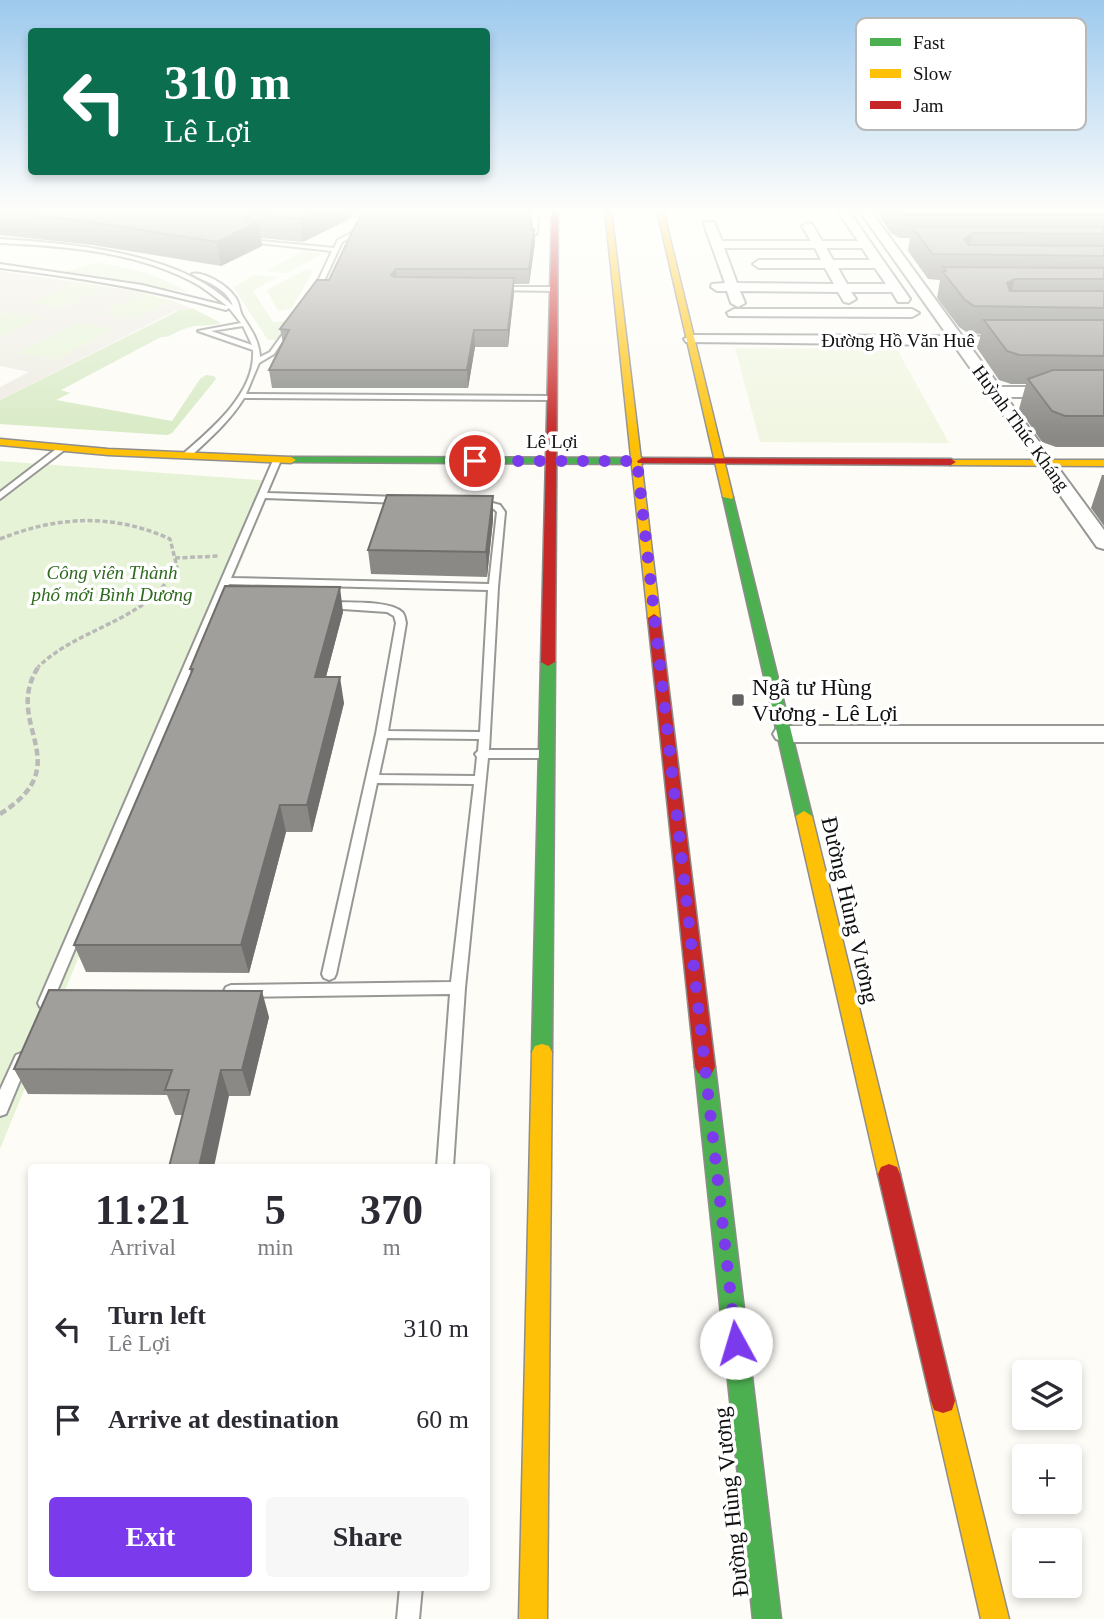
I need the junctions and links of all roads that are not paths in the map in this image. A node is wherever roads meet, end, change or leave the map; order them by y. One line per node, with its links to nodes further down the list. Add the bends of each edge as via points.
1 (134, 286): 18 (lane)
2 (200, 286): 18 (lane)
3 (218, 286): 18 (lane, via 233,297)
4 (320, 286): 17 (lane)
5 (554, 286): 16 (main road)
6 (617, 286): 42 (main road, Đường Hùng Vương)
7 (678, 286): 29 (main road, Đường Hùng Vương)
8 (925, 286): 30 (street, Huỳnh Thúc Kháng)
9 (718, 288): 10 (street)
10 (732, 288): 11 (street); 19 (street)
11 (769, 288): 12 (street); 20 (street)
12 (806, 288): 13 (street); 21 (street)
13 (842, 288): 14 (street); 22 (street)
14 (895, 288): 22 (street, via 915,317)
15 (492, 289): 16 (lane)
16 (554, 289): 37 (main road)
17 (310, 300)
18 (235, 311): 24 (lane)
19 (738, 313): 20 (street); 25 (street)
20 (781, 313): 21 (street); 26 (street)
21 (818, 313): 22 (street); 27 (street)
22 (857, 313): 28 (street)
23 (295, 321): 33 (lane, via 272,353)
24 (246, 324): 32 (lane); 32 (lane, via 201,331)
25 (748, 331)
26 (789, 331)
27 (827, 331)
28 (867, 331)
29 (691, 339): 30 (street, Đường Hồ Văn Huê); 44 (main road, Đường Hùng Vương)
30 (957, 341): 31 (street, Đường Hồ Văn Huê); 34 (street, Huỳnh Thúc Kháng)
31 (1024, 341)
32 (256, 349): 33 (lane)
33 (256, 362): 36 (lane)
34 (993, 392): 35 (street); 45 (street, Huỳnh Thúc Kháng)
35 (1104, 392)
36 (244, 396): 37 (lane); 40 (lane)
37 (552, 398): 43 (main road)
38 (0, 442): 39 (main road, Lê Lợi)
39 (63, 448): 40 (main road, Lê Lợi); 47 (lane)
40 (187, 455): 41 (main road, Lê Lợi)
41 (277, 460): 43 (main road, Lê Lợi); 48 (lane)
42 (637, 461): 43 (main road, Lê Lợi); 44 (main road, Lê Lợi); 73 (main road, Đường Hùng Vương)
43 (551, 462): 60 (main road)
44 (720, 462): 45 (main road, Lê Lợi); 56 (main road, Đường Hùng Vương)
45 (1048, 463): 46 (main road, Lê Lợi); 51 (street, Huỳnh Thúc Kháng)
46 (1104, 463)
47 (2, 494)
48 (262, 495): 49 (lane); 52 (lane)
49 (406, 500)
50 (471, 502): 53 (lane, via 500,512)
51 (1104, 543)
52 (224, 582): 53 (lane); 66 (lane, via 222,603 56,993)
53 (493, 587): 58 (lane)
54 (321, 605): 55 (lane, via 390,608 399,615)
55 (382, 734): 58 (lane); 61 (lane)
56 (785, 734): 57 (street); 74 (main road, Đường Hùng Vương)
57 (1104, 734)
58 (485, 736): 59 (lane)
59 (481, 754): 60 (lane); 62 (lane)
60 (546, 754): 72 (main road)
61 (372, 779): 62 (lane); 63 (lane)
62 (479, 780): 64 (lane)
63 (329, 974)
64 (458, 988): 65 (lane); 69 (lane)
65 (213, 991)
66 (39, 1016)
67 (24, 1051): 68 (lane)
68 (0, 1109)
69 (445, 1164)
70 (411, 1591): 71 (lane)
71 (408, 1619)
72 (533, 1619)
73 (767, 1619)
74 (995, 1619)

